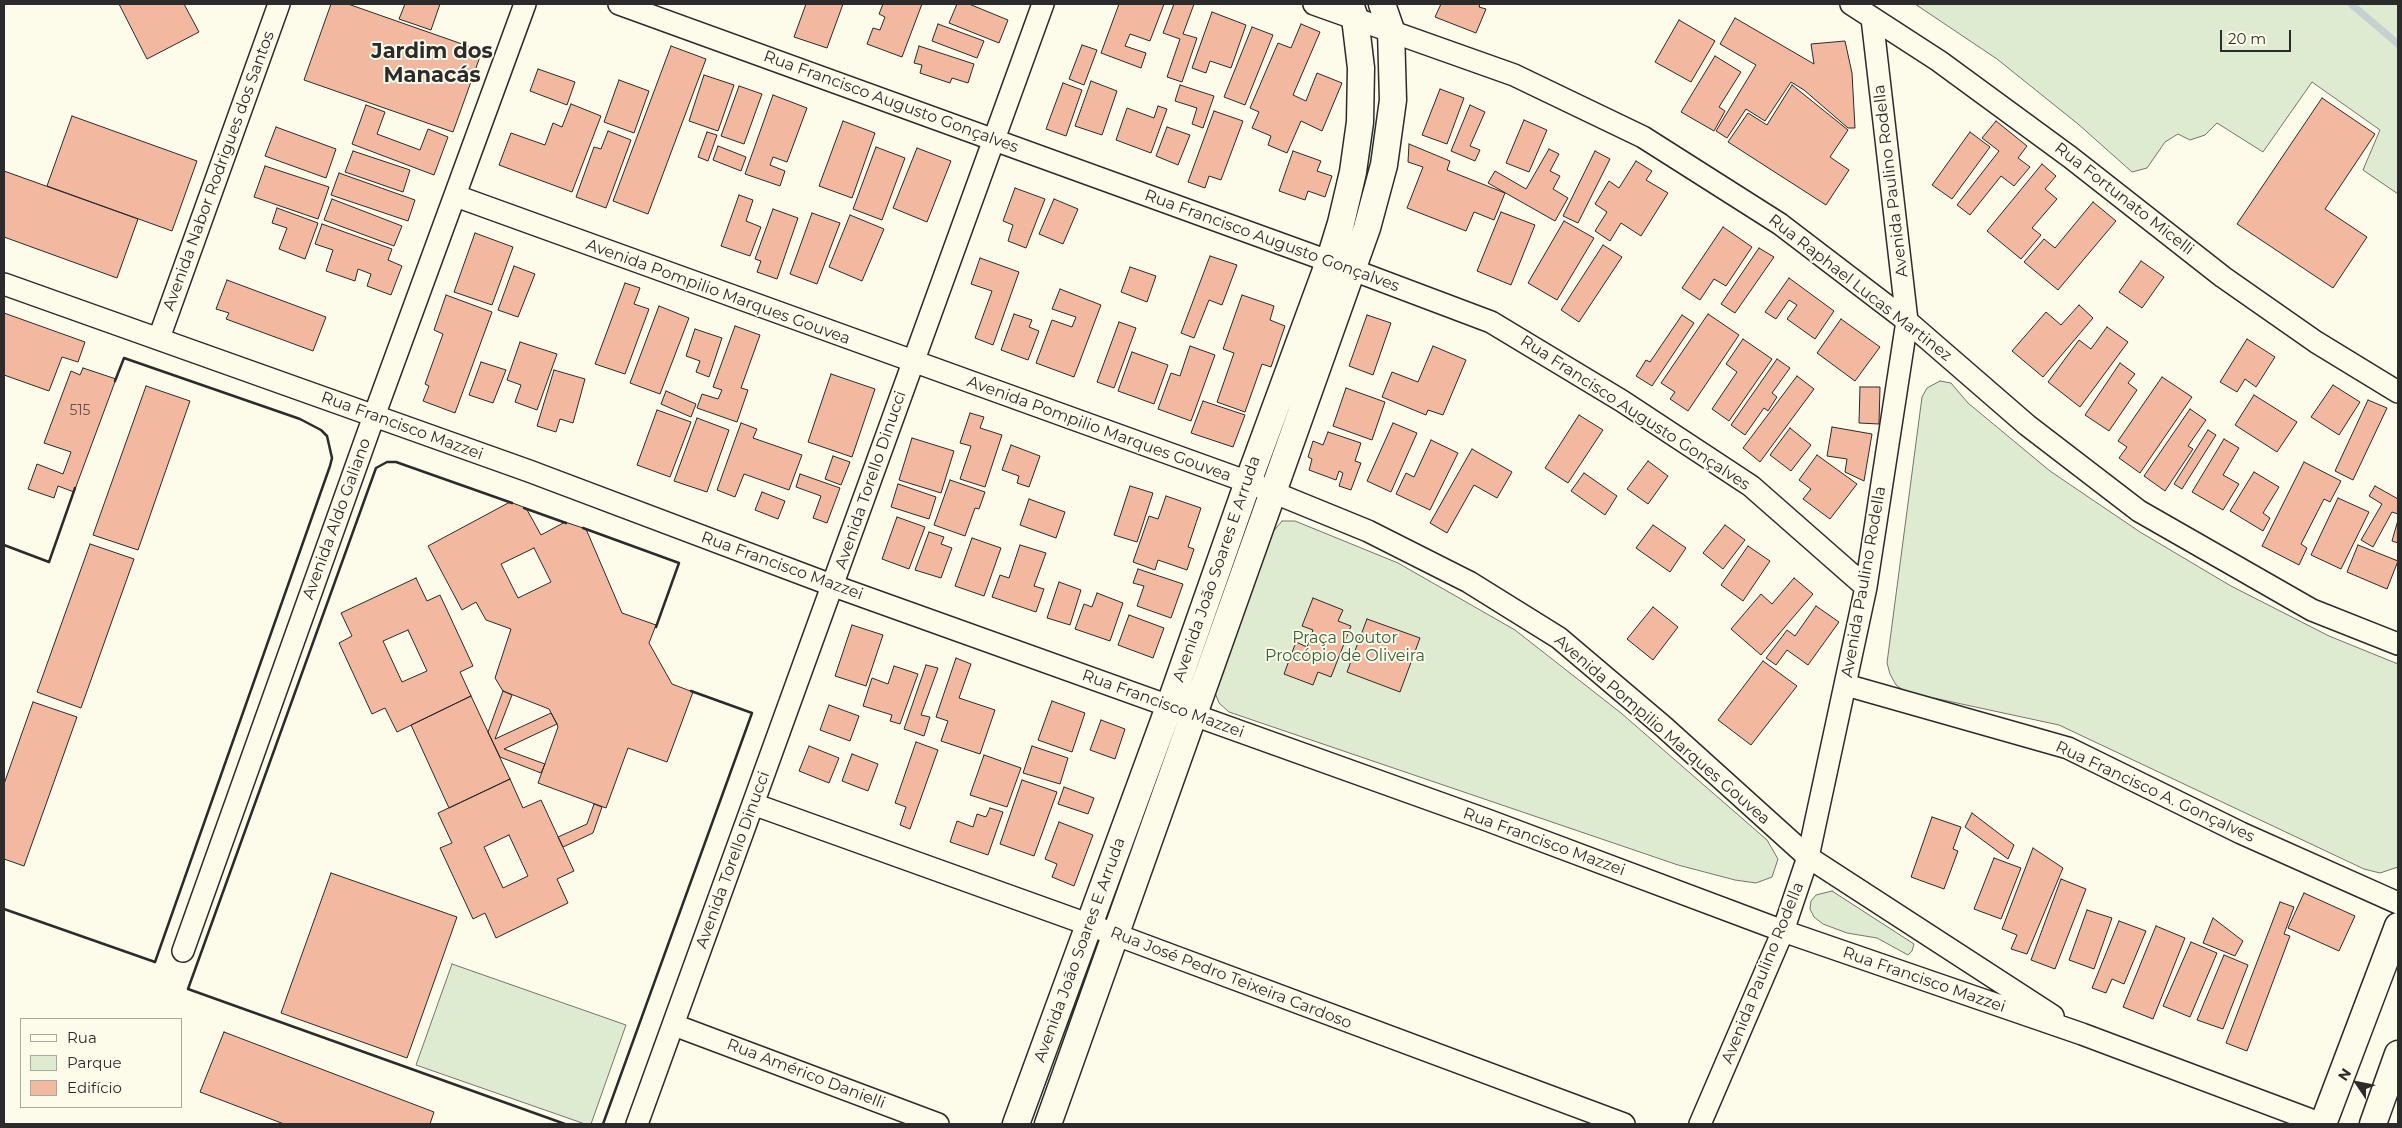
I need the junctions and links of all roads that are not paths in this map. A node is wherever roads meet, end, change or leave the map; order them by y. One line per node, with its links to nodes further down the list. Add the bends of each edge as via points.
1 (279, 4): 17 (street, Avenida Nabor Rodrigues dos Santos)
2 (525, 4): 12 (street, Avenida Aldo Galiano)
3 (619, 4): 11 (street, Rua Francisco Augusto Gonçalves)
4 (1043, 4): 11 (street, Avenida Torello Dinucci)
5 (1314, 4): 8 (street, Rua Raphael Lucas Martinez)
6 (1382, 4): 10 (street, Avenida João Soares E Arruda)
7 (1851, 4): 9 (street, Rua Fortunato Micelli)
8 (1353, 11): 10 (street, Rua Raphael Lucas Martinez); 13 (street, Avenida João Soares E Arruda, via 1361,68 1360,122 1353,172)
9 (1872, 18): 16 (street, Avenida Paulino Rodella); 19 (street, Rua Fortunato Micelli, via 1939,61 2070,157 2231,282 2316,342)
10 (1391, 30): 14 (street, Avenida João Soares E Arruda, via 1393,100 1384,165); 16 (street, Rua Raphael Lucas Martinez, via 1514,75 1643,137 1780,224)
11 (995, 140): 13 (street, Rua Francisco Augusto Gonçalves); 18 (street, Avenida Torello Dinucci)
12 (456, 196): 18 (street, Avenida Pompilio Marques Gouvea); 20 (street, Avenida Aldo Galiano)
13 (1329, 262): 14 (street, Rua Francisco Augusto Gonçalves); 21 (street, Avenida João Soares E Arruda)
14 (1353, 270): 22 (street, Avenida João Soares E Arruda); 24 (street, Rua Francisco Augusto Gonçalves, via 1491,322 1622,401 1751,486)
15 (4, 284): 17 (street, Rua Francisco Mazzei)
16 (1907, 320): 24 (street, Avenida Paulino Rodella); 25 (street, Rua Raphael Lucas Martinez, via 2027,425 2139,512 2312,610)
17 (159, 338): 20 (street, Rua Francisco Mazzei)
18 (913, 362): 21 (street, Avenida Pompilio Marques Gouvea); 23 (street, Avenida Torello Dinucci)
19 (2398, 392)
20 (374, 416): 23 (street, Rua Francisco Mazzei); 36 (street, Avenida Aldo Galiano)
21 (1248, 482): 22 (street, Avenida Pompilio Marques Gouvea); 27 (street, Avenida João Soares E Arruda)
22 (1273, 492): 28 (street, Avenida João Soares E Arruda); 30 (street, Avenida Pompilio Marques Gouvea, via 1368,531 1469,582 1559,638 1664,727)
23 (834, 586): 27 (street, Rua Francisco Mazzei); 29 (street, Avenida Torello Dinucci)
24 (1866, 587): 26 (street, Avenida Paulino Rodella)
25 (2398, 644)
26 (1846, 685): 30 (street, Avenida Paulino Rodella); 31 (street, Rua Francisco A. Gonçalves, via 2068,748 2241,834)
27 (1169, 707): 28 (street, Rua Francisco Mazzei); 32 (street, Avenida João Soares E Arruda)
28 (1193, 715): 34 (street, Rua Francisco Mazzei); 35 (street, Avenida João Soares E Arruda)
29 (753, 804): 32 (street, Rua José Pedro Teixeira Cardoso); 37 (street, Avenida Torello Dinucci)
30 (1808, 857): 34 (street, Avenida Paulino Rodella); 38 (street, Avenida Pompilio Marques Gouvea)
31 (2398, 903)
32 (1090, 925): 35 (street, Rua José Pedro Teixeira Cardoso); 42 (street, Avenida João Soares E Arruda)
33 (2398, 926): 46 (street)
34 (1783, 931): 38 (street, Rua Francisco Mazzei); 45 (street, Avenida Paulino Rodella)
35 (1116, 935): 43 (street, Avenida João Soares E Arruda); 44 (street, Rua José Pedro Teixeira Cardoso)
36 (183, 952)
37 (674, 1025): 40 (street, Avenida Torello Dinucci); 41 (street, Rua Américo Danielli)
38 (2082, 1034): 46 (street, Rua Francisco Mazzei)
39 (2398, 1054): 47 (street)
40 (638, 1124)
41 (938, 1124)
42 (1016, 1124)
43 (1048, 1124)
44 (1624, 1124)
45 (1700, 1124)
46 (2322, 1124)
47 (2373, 1124)

